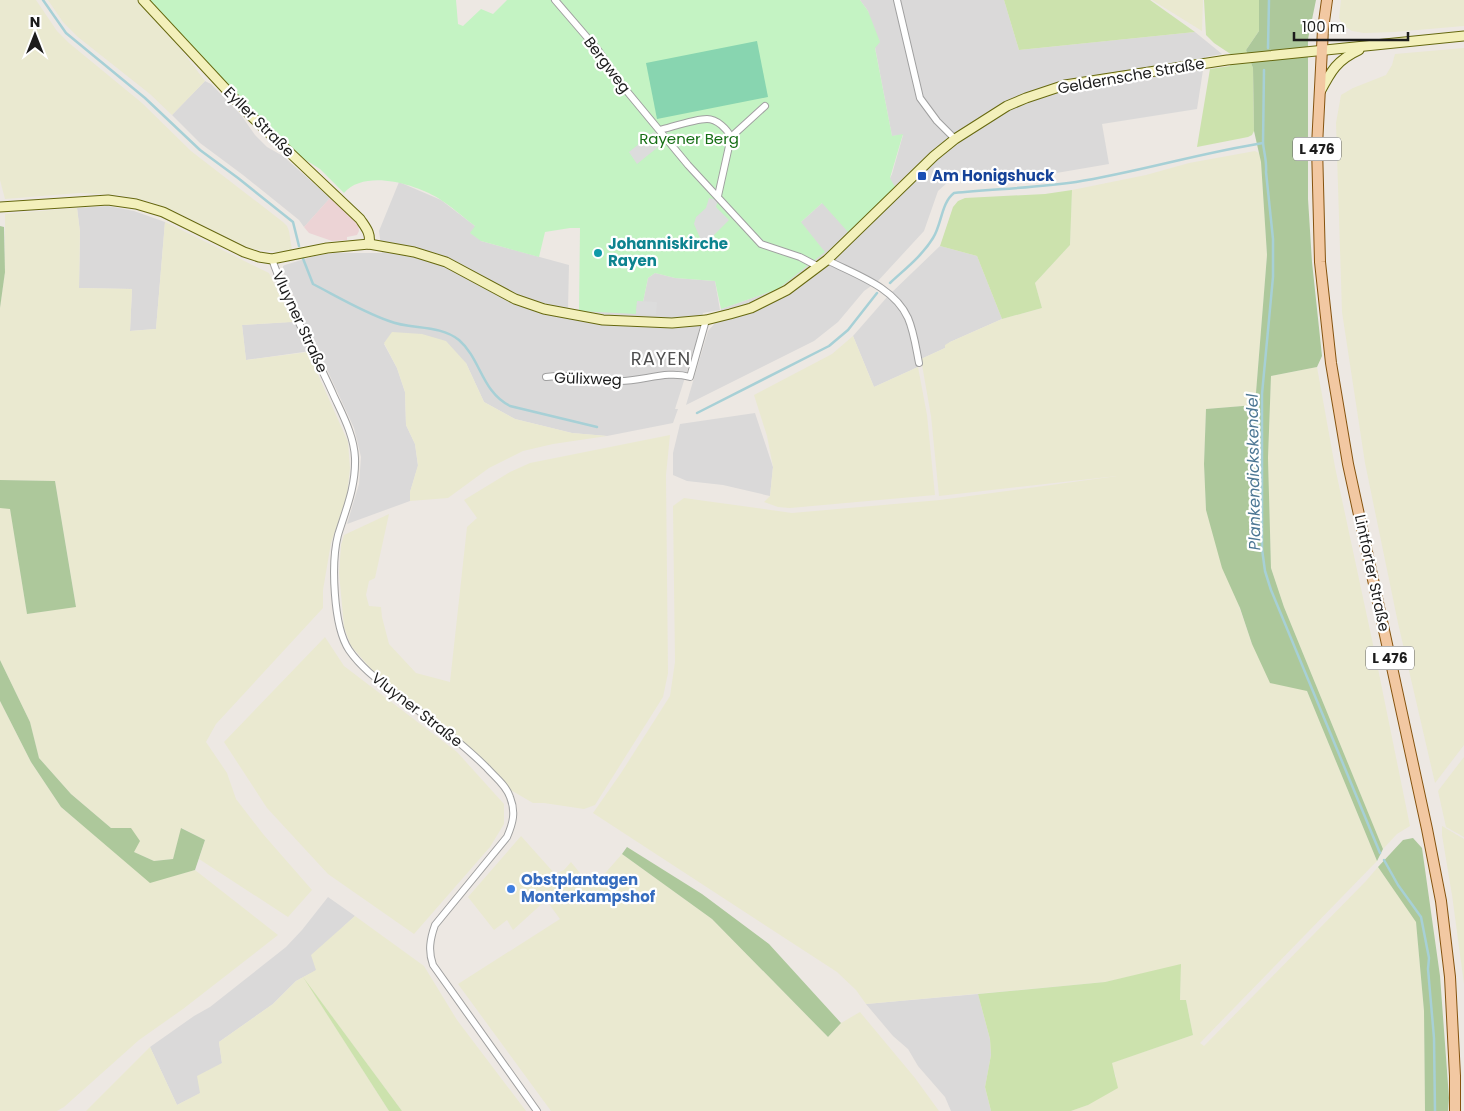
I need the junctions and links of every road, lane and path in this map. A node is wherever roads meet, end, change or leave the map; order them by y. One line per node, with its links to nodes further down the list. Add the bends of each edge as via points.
1 (143, 0): 15 (main road, Eyller Straße, via 248,114 360,219 368,231)
2 (555, 0): 10 (street, Bergweg)
3 (897, 0): 12 (street, via 920,98)
4 (1326, 0): 7 (main road, Lintforter Straße / L 476)
5 (1464, 36): 6 (main road, Geldernsche Straße)
6 (1364, 48): 7 (main road, Geldernsche Straße); 8 (main road, Lintforter Straße, via 1337,64)
7 (1322, 50): 8 (main road, Lintforter Straße / L 476); 12 (main road, Geldernsche Straße, via 1227,60 1065,85 1007,106)
8 (1320, 92): 23 (main road, Lintforter Straße / L 476, via 1317,146 1320,262 1331,363 1348,464 1441,901 1450,977)
9 (765, 106): 11 (street)
10 (660, 130): 11 (street, via 707,119 715,120); 13 (street, Bergweg)
11 (731, 138): 13 (street)
12 (954, 140): 17 (main road, Geldernsche Straße)
13 (718, 196): 18 (street, Bergweg, via 760,244)
14 (0, 207): 16 (main road, Geldernsche Straße, via 108,200 136,204 164,212 244,252)
15 (369, 244): 16 (main road, Geldernsche Straße); 19 (main road, Geldernsche Straße, via 446,262 515,299 544,309 603,320 672,323)
16 (272, 259): 22 (street, Vluyner Straße, via 352,438 355,478 335,551 338,616 343,638 368,672 473,754 510,795 514,819 507,837 435,925 430,957)
17 (827, 260): 18 (main road, Geldernsche Straße); 20 (street, via 877,286 901,306 908,319)
18 (819, 267): 19 (main road, Geldernsche Straße, via 787,290 751,308)
19 (706, 320): 21 (street, Gülixweg, via 690,377 678,374 620,381 561,375)
20 (919, 363)
21 (546, 377)
22 (537, 1111)
23 (1455, 1111)

